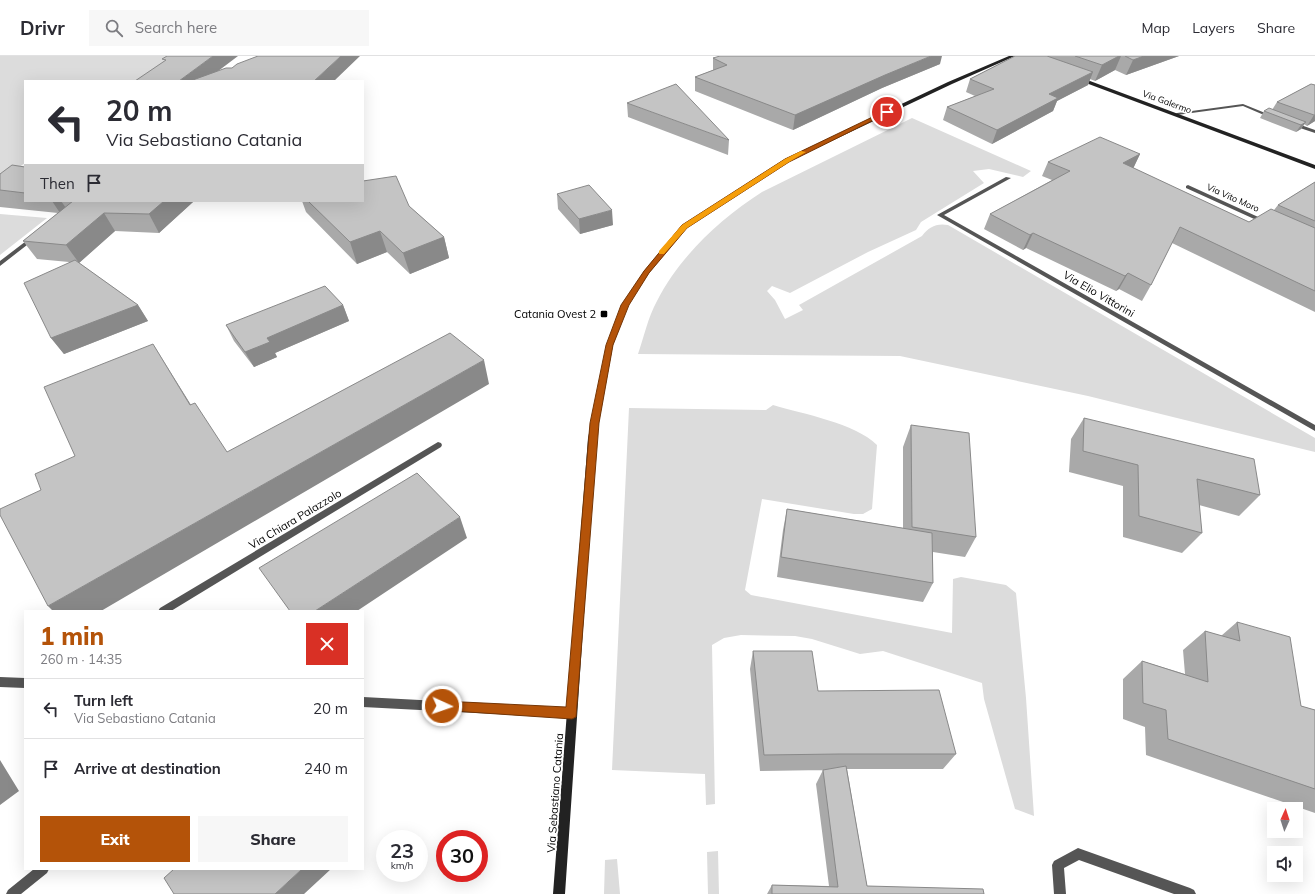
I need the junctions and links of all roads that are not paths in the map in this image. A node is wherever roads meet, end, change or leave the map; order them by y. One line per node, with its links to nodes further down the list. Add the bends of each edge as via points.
1 (1013, 56): 2 (main road); 20 (main road, Via Sebastiano Catania, via 943,86 787,160 685,226 646,272 625,305 610,345 597,407 592,438)
2 (1026, 60)
3 (1074, 76): 4 (main road, Via Galermo)
4 (1177, 114): 5 (street, via 1243,105); 8 (main road, Via Galermo)
5 (1279, 119)
6 (1286, 122): 7 (street)
7 (1315, 132)
8 (1315, 167)
9 (1008, 178): 14 (street, Via Elio Vittorini, via 940,215)
10 (1188, 187): 11 (street, Via Vito Moro)
11 (1273, 226)
12 (37, 235): 13 (street)
13 (0, 264)
14 (1315, 428)
15 (438, 445): 16 (street, Via Chiara Palazzolo)
16 (165, 610)
17 (0, 682): 18 (street)
18 (24, 683)
19 (364, 702): 20 (street)
20 (572, 713): 23 (main road, Via Sebastiano Catania)
21 (42, 870): 22 (street)
22 (12, 894)
23 (559, 894)
24 (1060, 894): 25 (street, via 1058,865 1078,854)
25 (1190, 894)

